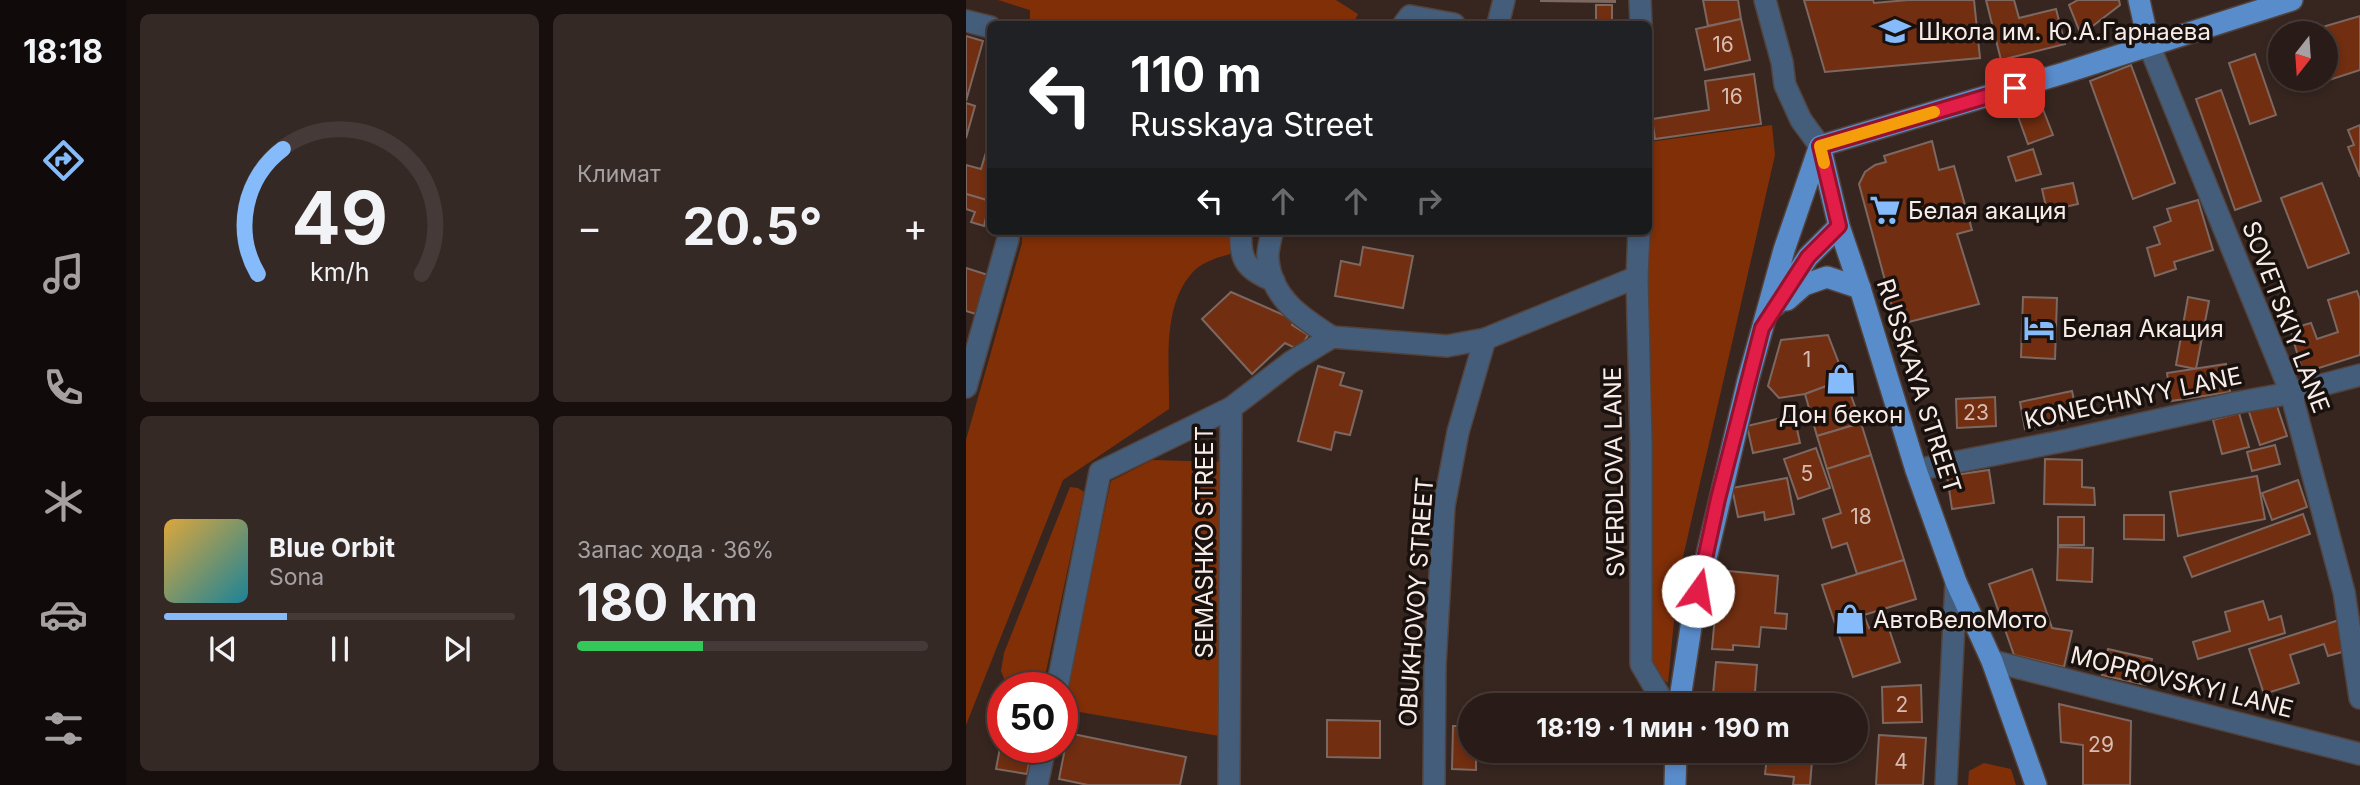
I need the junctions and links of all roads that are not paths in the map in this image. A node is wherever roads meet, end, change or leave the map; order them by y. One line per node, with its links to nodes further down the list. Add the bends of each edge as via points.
1 (1504, 0): 9 (street)
2 (1640, 0): 10 (street)
3 (1765, 0): 13 (street, RUSSKAYA STREET, via 1786,86 1801,120)
4 (2139, 0): 12 (main road)
5 (2292, 0): 12 (main road)
6 (966, 21): 11 (street)
7 (1406, 21): 8 (street, via 1410,16)
8 (1438, 21)
9 (1499, 21)
10 (1641, 21)
11 (987, 26)
12 (2159, 42): 13 (main road); 27 (street, SOVETSKIY LANE)
13 (1820, 146): 14 (main road, RUSSKAYA STREET); 22 (main road)
14 (1839, 226): 21 (main road, RUSSKAYA STREET); 22 (main road, via 1808,257)
15 (1008, 235): 26 (street)
16 (1241, 235): 20 (street, via 1248,267)
17 (1271, 235): 20 (street, via 1268,258)
18 (1639, 235): 19 (street, SVERDLOVA LANE)
19 (1637, 277): 24 (street); 33 (street, SVERDLOVA LANE, via 1641,664)
20 (1274, 281): 23 (street, via 1300,317)
21 (1860, 288): 22 (main road, via 1827,276 1804,285); 29 (main road, RUSSKAYA STREET)
22 (1762, 328): 34 (main road, via 1698,589)
23 (1332, 337): 24 (street, via 1447,346); 28 (street, SEMASHKO STREET)
24 (1485, 339): 41 (street, OBUKHOVOY STREET, via 1458,432 1444,506)
25 (2360, 375): 27 (street, KONECHNYY LANE)
26 (966, 387)
27 (2291, 393): 29 (street, KONECHNYY LANE); 35 (street, SOVETSKIY LANE, via 2344,592)
28 (1231, 408): 32 (street, via 1100,472); 40 (street, SEMASHKO STREET)
29 (1916, 470): 30 (main road, RUSSKAYA STREET)
30 (1956, 582): 31 (main road, RUSSKAYA STREET); 43 (street)
31 (1992, 661): 36 (street, MOPROVSKYI LANE); 44 (main road, RUSSKAYA STREET)
32 (1060, 672)
33 (1658, 693)
34 (1681, 693)
35 (2360, 698)
36 (2360, 754)
37 (1042, 763): 39 (street)
38 (1676, 763): 42 (main road)
39 (1037, 785)
40 (1229, 785)
41 (1434, 785)
42 (1675, 785)
43 (1946, 785)
44 (2036, 785)

